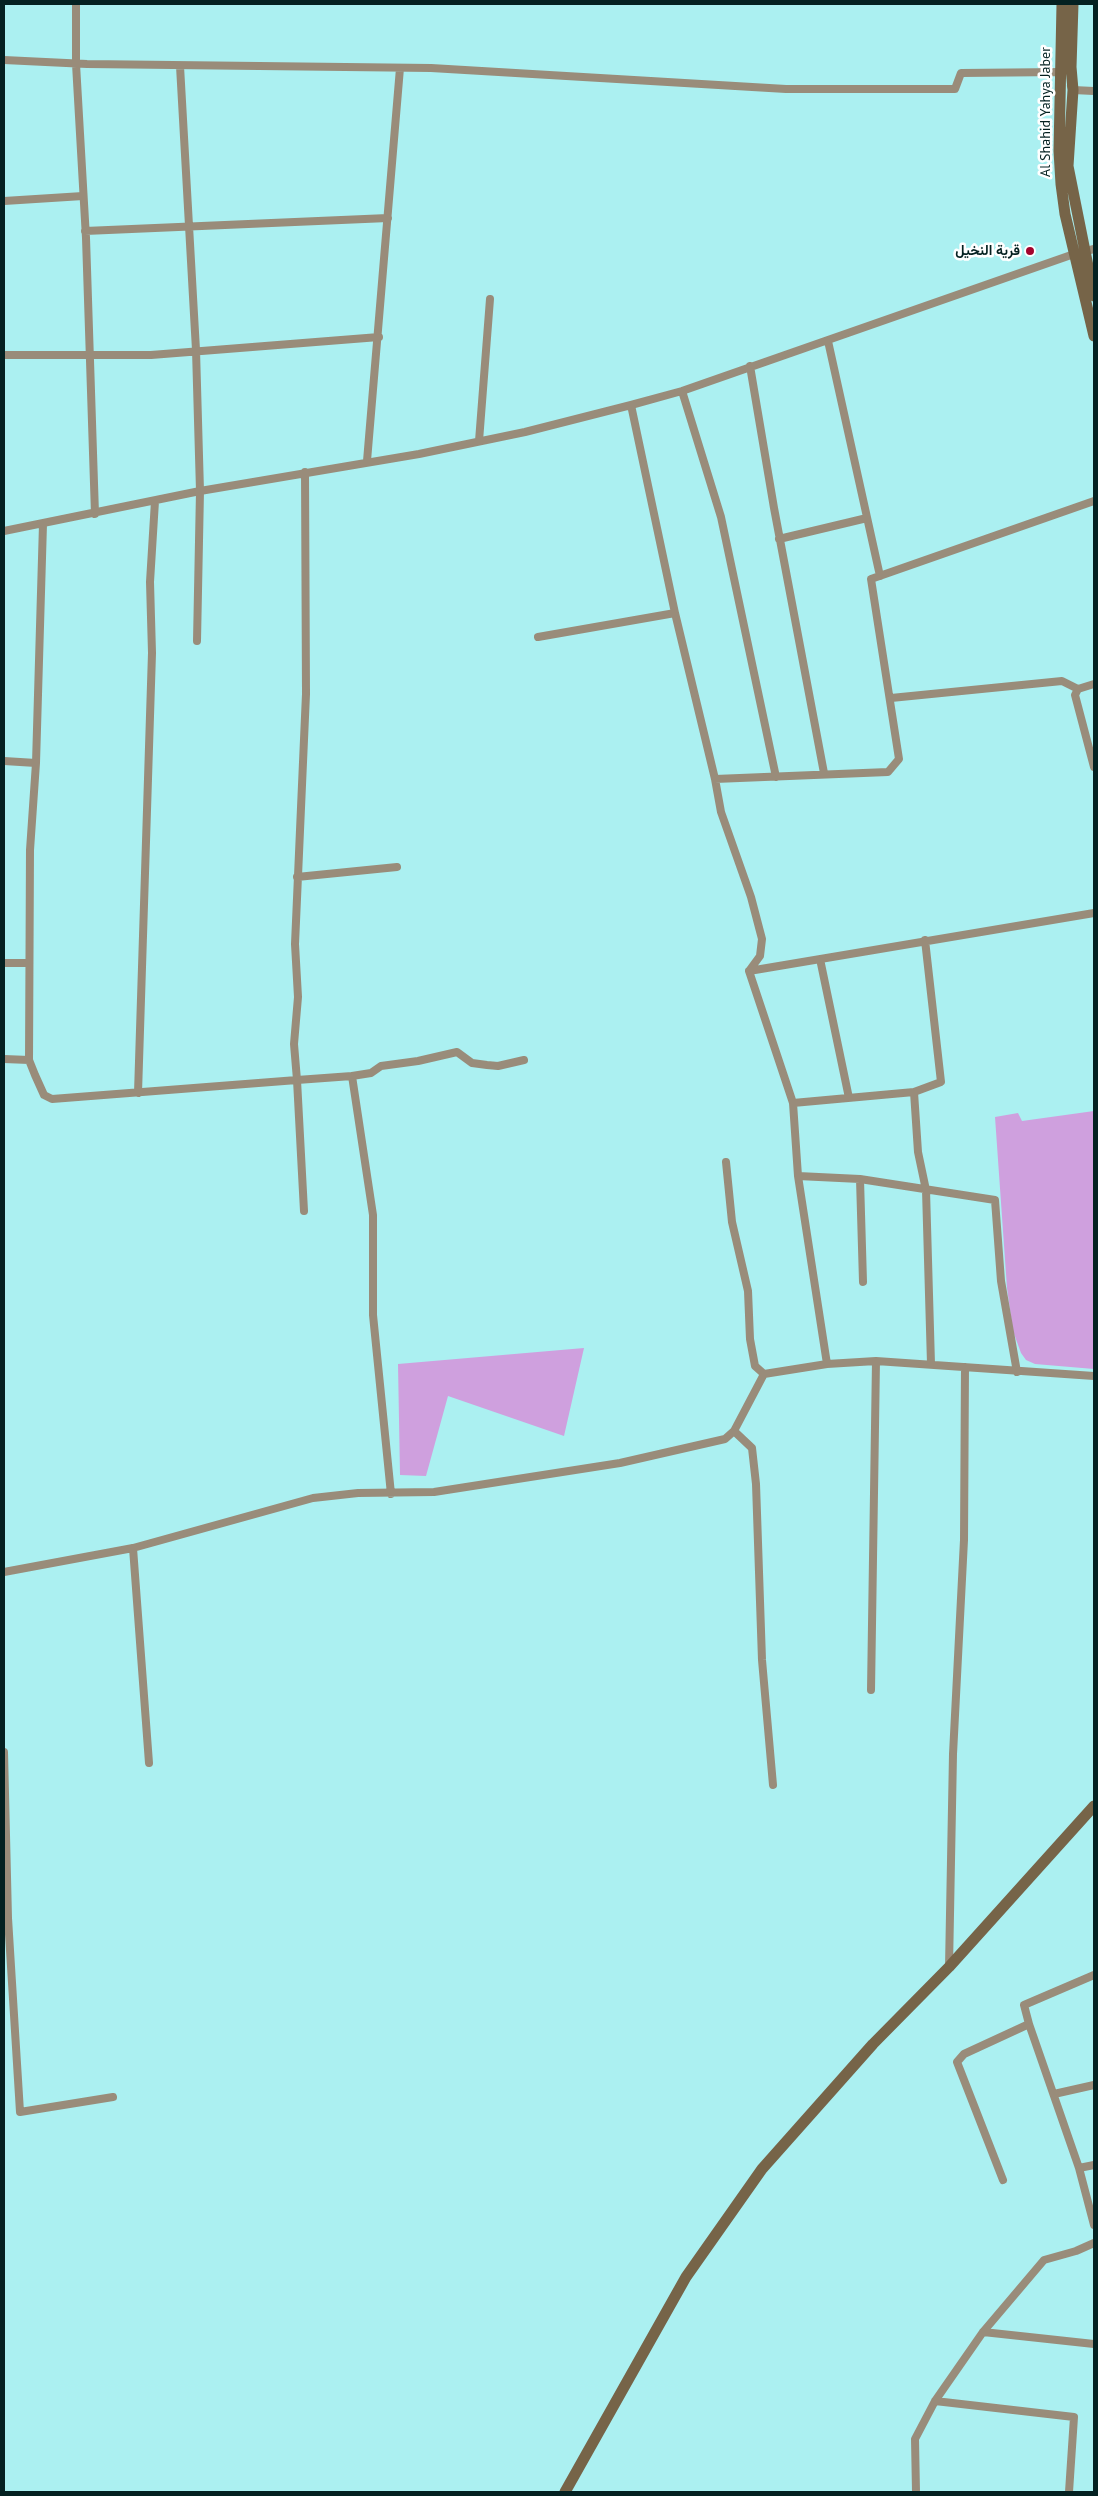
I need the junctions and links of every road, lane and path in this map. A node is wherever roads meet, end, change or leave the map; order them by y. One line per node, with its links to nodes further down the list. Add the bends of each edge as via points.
1 (76, 4): 5 (street)
2 (1062, 4): 8 (street, Al Shahid Yahya Jaber)
3 (1073, 4): 9 (street, Al Shahid Yahya Jaber, via 1071,67)
4 (4, 60): 5 (street)
5 (76, 64): 6 (street); 11 (street)
6 (180, 66): 7 (street); 14 (street)
7 (400, 68): 8 (street, via 786,90 955,88 961,73); 13 (street)
8 (1060, 72): 9 (street); 16 (street, Al Shahid Yahya Jaber, via 1059,151 1065,214)
9 (1074, 90): 10 (street); 16 (street, Al Shahid Yahya Jaber, via 1068,166)
10 (1094, 91)
11 (83, 196): 12 (street); 15 (street)
12 (4, 201)
13 (388, 218): 14 (street); 20 (street)
14 (189, 228): 15 (street); 22 (street)
15 (85, 231): 23 (street)
16 (1084, 252): 17 (street, Al Shahid Yahya Jaber); 19 (street, Al Shahid Yahya Jaber); 21 (street)
17 (1094, 296)
18 (490, 299): 28 (street)
19 (1094, 336)
20 (379, 337): 22 (street); 29 (street)
21 (828, 341): 25 (street); 35 (street)
22 (196, 350): 23 (street, via 151,355); 31 (street)
23 (90, 354): 24 (street); 34 (street)
24 (4, 355)
25 (750, 366): 26 (street); 38 (street)
26 (682, 391): 27 (street); 50 (street, via 722,517)
27 (632, 405): 28 (street); 40 (street)
28 (480, 441): 29 (street)
29 (367, 461): 30 (street)
30 (305, 472): 31 (street); 53 (street, via 306,694)
31 (200, 491): 32 (street); 42 (street)
32 (155, 501): 34 (street); 66 (street, via 150,582 152,653)
33 (1094, 501): 39 (street)
34 (95, 514): 36 (street)
35 (867, 518): 38 (street); 39 (street)
36 (43, 524): 37 (street); 47 (street)
37 (4, 531)
38 (780, 539): 49 (street)
39 (880, 576): 45 (street, via 871,579)
40 (675, 613): 41 (street); 51 (street)
41 (538, 636)
42 (197, 641)
43 (1094, 684): 44 (street)
44 (1078, 689): 45 (street, via 1062,681); 48 (street, via 1075,695)
45 (891, 698): 49 (street, via 899,760 888,772)
46 (4, 761): 47 (street)
47 (36, 762): 57 (street, via 30,850)
48 (1094, 767)
49 (824, 773): 50 (street)
50 (776, 777): 51 (street)
51 (715, 779): 59 (street, via 721,812 762,939 760,956)
52 (397, 867): 53 (street)
53 (297, 877): 64 (street, via 295,944 298,997 294,1044)
54 (1094, 913): 55 (street)
55 (925, 940): 56 (street); 65 (street, via 941,1082)
56 (820, 959): 59 (street); 67 (street)
57 (30, 963): 58 (street); 61 (street)
58 (4, 964)
59 (749, 972): 68 (street)
60 (4, 1059): 61 (street)
61 (29, 1060): 66 (street, via 44,1095 52,1099)
62 (524, 1060): 63 (street, via 487,1065 472,1063 457,1052 381,1066 371,1073)
63 (352, 1076): 64 (street); 83 (street, via 374,1215 373,1315)
64 (297, 1080): 66 (street); 73 (street)
65 (914, 1092): 67 (street); 72 (street, via 918,1152)
66 (138, 1093)
67 (850, 1098): 68 (street)
68 (793, 1102): 70 (street)
69 (726, 1162): 80 (street, via 732,1222 748,1291 750,1339 755,1366)
70 (798, 1176): 71 (street); 76 (street)
71 (860, 1179): 72 (street); 74 (street)
72 (926, 1190): 77 (street); 79 (street, via 995,1200 1001,1281)
73 (304, 1211)
74 (863, 1282)
75 (876, 1361): 76 (street); 77 (street); 86 (street)
76 (827, 1364): 80 (street)
77 (931, 1364): 78 (street)
78 (965, 1367): 79 (street); 91 (street, via 964,1540 953,1754)
79 (1017, 1372): 81 (street)
80 (764, 1374): 82 (street)
81 (1094, 1376)
82 (734, 1431): 83 (street, via 726,1439 620,1463 434,1492); 89 (street, via 752,1448 756,1484 762,1660)
83 (391, 1494): 84 (street, via 358,1493 313,1498)
84 (133, 1548): 85 (street); 88 (street)
85 (4, 1572)
86 (871, 1690)
87 (4, 1752): 96 (street, via 8,1918 20,2112)
88 (150, 1763)
89 (773, 1785)
90 (1094, 1806): 91 (street)
91 (949, 1967): 105 (street, via 873,2044 746,2190 686,2277)
92 (1094, 1975): 93 (street, via 1024,2005)
93 (1029, 2024): 95 (street); 99 (street, via 964,2054 957,2062)
94 (1094, 2085): 95 (street)
95 (1054, 2094): 98 (street)
96 (113, 2098)
97 (1094, 2165): 98 (street)
98 (1079, 2168): 100 (street)
99 (1003, 2180)
100 (1094, 2225)
101 (1094, 2242): 102 (street, via 1044,2260)
102 (983, 2332): 103 (street); 104 (street)
103 (1094, 2344)
104 (935, 2401): 106 (street, via 915,2440); 107 (street, via 1074,2417)
105 (565, 2492)
106 (916, 2492)
107 (1069, 2492)

